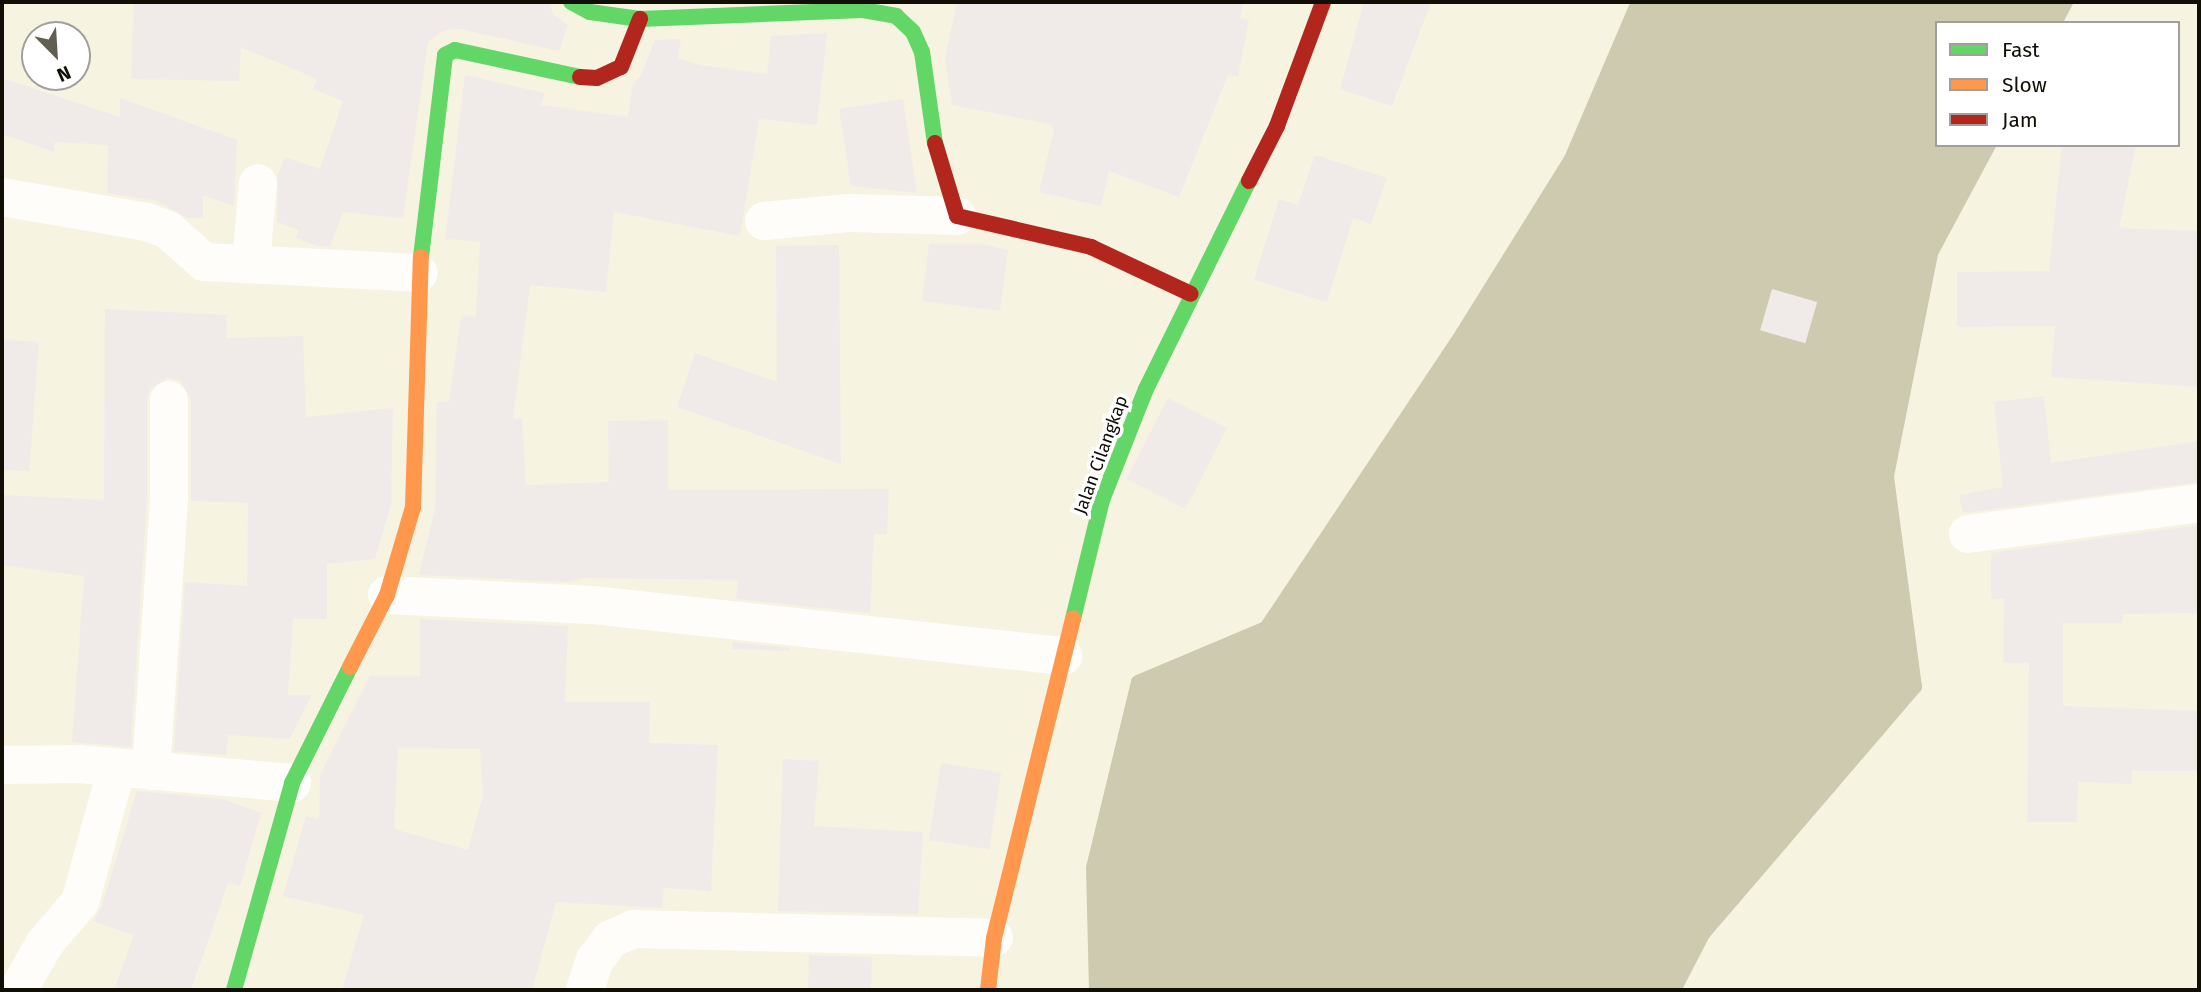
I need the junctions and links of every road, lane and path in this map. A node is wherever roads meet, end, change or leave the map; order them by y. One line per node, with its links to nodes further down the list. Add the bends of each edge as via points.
1 (571, 2): 4 (street, via 590,12)
2 (1323, 2): 11 (street, Jalan Cilangkap, via 1277,126)
3 (885, 8): 4 (street); 7 (street, via 913,32 922,52 937,154)
4 (640, 19): 10 (street, via 621,67 597,78 568,76 454,50 445,55)
5 (258, 183): 9 (street)
6 (2, 197): 9 (street, via 147,222 168,230 204,262)
7 (957, 216): 8 (street, via 849,213); 11 (street, via 1091,247)
8 (764, 221)
9 (251, 264): 10 (street)
10 (419, 273): 15 (street, via 413,507)
11 (1191, 294): 16 (street, Jalan Cilangkap, via 1146,389 1102,500)
12 (169, 400): 18 (street, via 169,498)
13 (2199, 503): 14 (street)
14 (1968, 534)
15 (387, 595): 16 (street, via 593,605); 19 (street)
16 (1063, 656): 20 (street, Jalan Cilangkap)
17 (2, 765): 18 (street)
18 (134, 769): 19 (street); 21 (street, via 80,902 45,943)
19 (292, 783): 22 (street)
20 (995, 938): 23 (street, via 633,929 611,939 595,960); 24 (street, Jalan Cilangkap)
21 (18, 990)
22 (234, 990)
23 (585, 990)
24 (988, 990)

